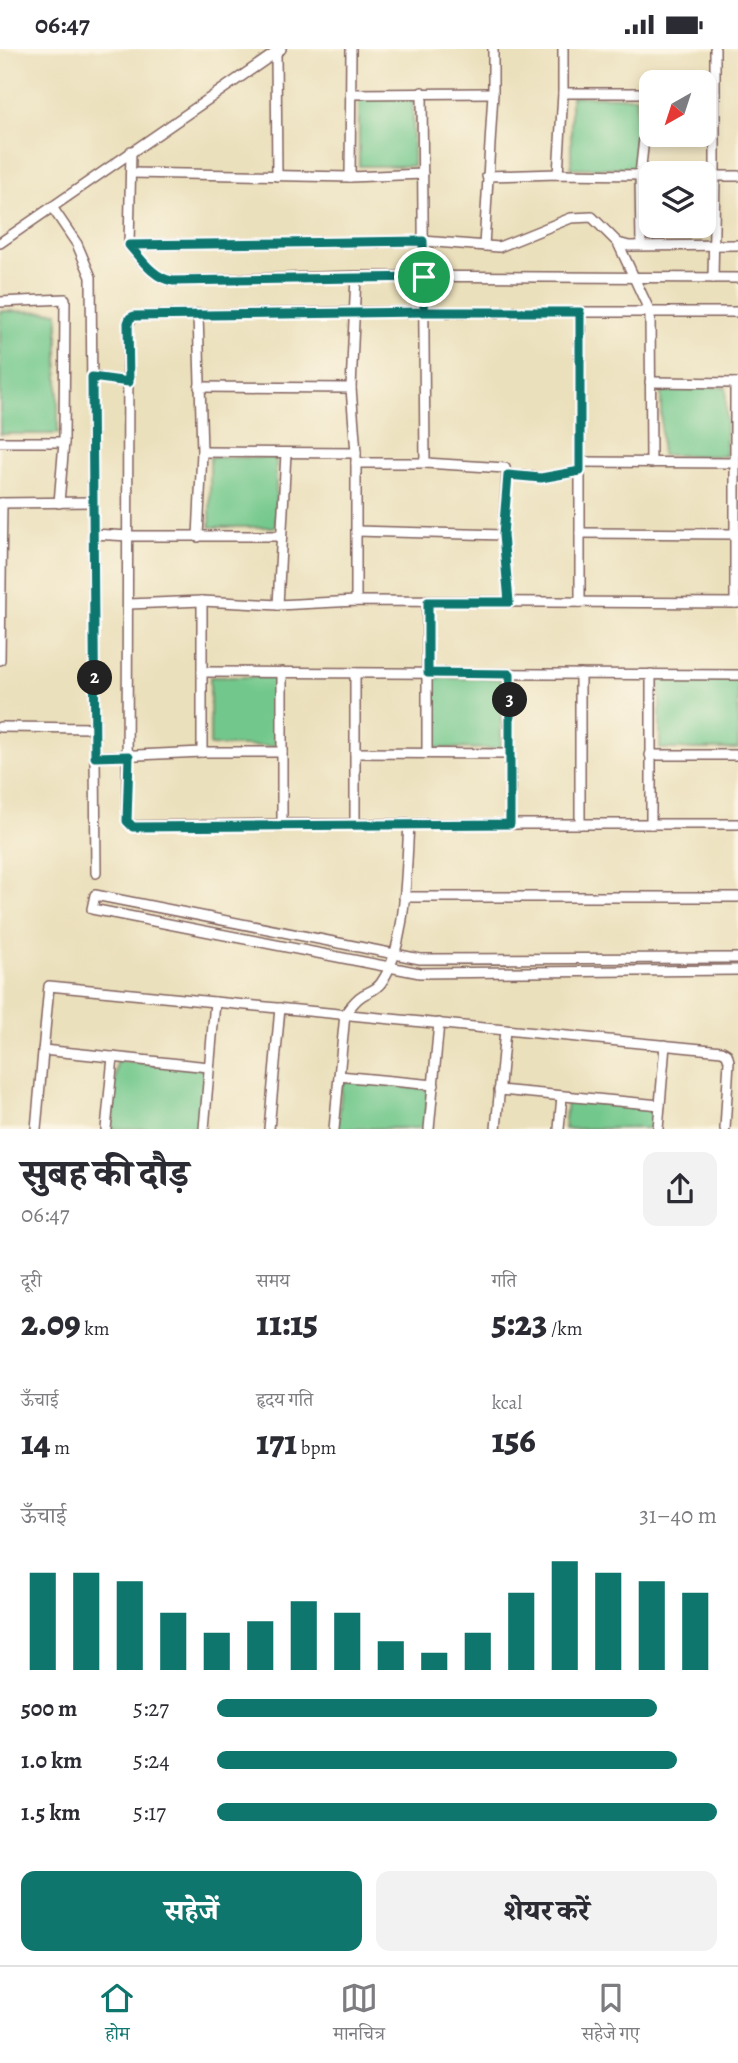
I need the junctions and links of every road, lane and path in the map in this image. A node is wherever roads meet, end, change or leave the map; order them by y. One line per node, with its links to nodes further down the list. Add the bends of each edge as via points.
1 (351, 49): 11 (street)
2 (493, 49): 8 (street)
3 (563, 49): 9 (street)
4 (715, 49): 6 (street)
5 (279, 51): 12 (street); 17 (street)
6 (715, 70)
7 (422, 92): 8 (street); 11 (street); 14 (street)
8 (493, 93): 18 (street)
9 (563, 93): 10 (street); 15 (street)
10 (639, 93)
11 (350, 95): 21 (street)
12 (131, 151): 13 (street); 22 (street)
13 (131, 173): 17 (street); 29 (street)
14 (423, 174): 21 (street); 25 (street)
15 (558, 174): 16 (street); 18 (street)
16 (639, 175)
17 (277, 176): 21 (street)
18 (487, 176): 32 (street)
19 (716, 176): 20 (street)
20 (738, 176)
21 (350, 177)
22 (51, 207): 26 (street); 45 (street, via 77,244 91,277)
23 (641, 238): 28 (street)
24 (713, 238): 30 (street)
25 (423, 241): 29 (street); 32 (street); 34 (street)
26 (0, 243)
27 (618, 243): 28 (street); 32 (street, via 592,217 580,216 511,244); 35 (street)
28 (641, 244): 30 (street)
29 (129, 245): 33 (street, via 164,280)
30 (713, 245): 31 (street); 36 (street)
31 (738, 245)
32 (484, 246)
33 (356, 276): 34 (street); 39 (street)
34 (424, 277): 35 (street); 40 (street)
35 (636, 278): 36 (street); 42 (street)
36 (713, 278): 37 (street)
37 (738, 278)
38 (0, 302): 52 (street, via 65,299)
39 (356, 312): 40 (street); 44 (street); 50 (street)
40 (424, 312): 41 (street); 56 (street)
41 (580, 312): 42 (street); 59 (street)
42 (650, 312): 43 (street); 47 (street)
43 (738, 312)
44 (198, 314): 46 (street, via 130,318); 49 (street)
45 (92, 377): 46 (street); 61 (street)
46 (129, 382): 69 (street)
47 (650, 382): 48 (street); 57 (street)
48 (737, 383): 58 (street)
49 (199, 387): 50 (street); 53 (street)
50 (351, 388): 55 (street)
51 (0, 442): 52 (street)
52 (64, 442): 63 (street)
53 (202, 452): 54 (street); 71 (street)
54 (286, 453): 55 (street); 70 (street)
55 (356, 458): 56 (street); 64 (street)
56 (425, 463): 60 (street, via 497,466 505,468)
57 (650, 463): 58 (street); 59 (street)
58 (735, 463): 67 (street)
59 (580, 466): 60 (street, via 541,478); 65 (street)
60 (508, 475): 68 (street)
61 (93, 502): 63 (street); 66 (street)
62 (1, 503): 63 (street); 72 (street)
63 (59, 503)
64 (356, 531): 68 (street); 74 (street)
65 (580, 533): 67 (street); 77 (street)
66 (93, 534): 69 (street); 91 (street)
67 (735, 534): 78 (street)
68 (503, 535): 76 (street)
69 (130, 536): 71 (street); 79 (street)
70 (281, 536): 71 (street); 80 (street)
71 (198, 537)
72 (0, 557): 81 (street)
73 (202, 601): 79 (street); 80 (street); 82 (street)
74 (356, 601): 75 (street); 80 (street)
75 (428, 602): 76 (street); 85 (street)
76 (509, 602): 77 (street)
77 (580, 602): 78 (street)
78 (736, 603)
79 (129, 604): 99 (street)
80 (278, 605)
81 (0, 660)
82 (202, 672): 83 (street); 92 (street)
83 (282, 672): 84 (street); 93 (street)
84 (355, 673): 85 (street); 94 (street)
85 (428, 673): 86 (street); 95 (street)
86 (510, 674): 87 (street); 96 (street)
87 (580, 674): 88 (street); 105 (street)
88 (651, 674): 89 (street); 97 (street)
89 (738, 675)
90 (0, 727): 91 (street)
91 (95, 728): 100 (street)
92 (202, 752): 93 (street); 99 (street)
93 (282, 753): 101 (street)
94 (355, 753): 95 (street); 102 (street)
95 (427, 754): 96 (street)
96 (509, 754): 104 (street)
97 (650, 755): 98 (street); 106 (street)
98 (738, 755)
99 (129, 756): 100 (street); 101 (street, via 127,821 133,827)
100 (95, 757): 108 (street)
101 (282, 824): 102 (street)
102 (355, 824): 103 (street)
103 (409, 824): 104 (street); 109 (street)
104 (510, 824): 105 (street)
105 (580, 824): 106 (street)
106 (650, 824): 107 (street)
107 (738, 824)
108 (96, 873)
109 (404, 897): 110 (street); 111 (street)
110 (738, 897)
111 (395, 954): 112 (street, via 420,959); 113 (street); 113 (street, via 95,895 92,909)
112 (738, 958)
113 (391, 967): 114 (street, via 420,973); 117 (street, via 379,986)
114 (738, 970)
115 (215, 1002): 116 (street); 121 (street, via 49,986); 123 (street)
116 (280, 1008): 117 (street); 132 (street)
117 (345, 1014): 118 (street); 124 (street)
118 (439, 1023): 119 (street); 125 (street)
119 (505, 1030): 120 (street); 126 (street)
120 (665, 1045): 128 (street); 138 (street, via 722,1051 729,1056)
121 (43, 1050): 122 (street); 129 (street)
122 (113, 1057): 123 (street); 130 (street)
123 (209, 1067): 131 (street)
124 (339, 1076): 125 (street); 133 (street)
125 (433, 1085): 134 (street)
126 (499, 1090): 127 (street); 135 (street)
127 (562, 1096): 128 (street); 136 (street)
128 (660, 1105): 137 (street)
129 (36, 1129)
130 (106, 1129)
131 (204, 1129)
132 (269, 1129)
133 (334, 1129)
134 (429, 1129)
135 (496, 1129)
136 (559, 1129)
137 (658, 1129)
138 (725, 1129)

